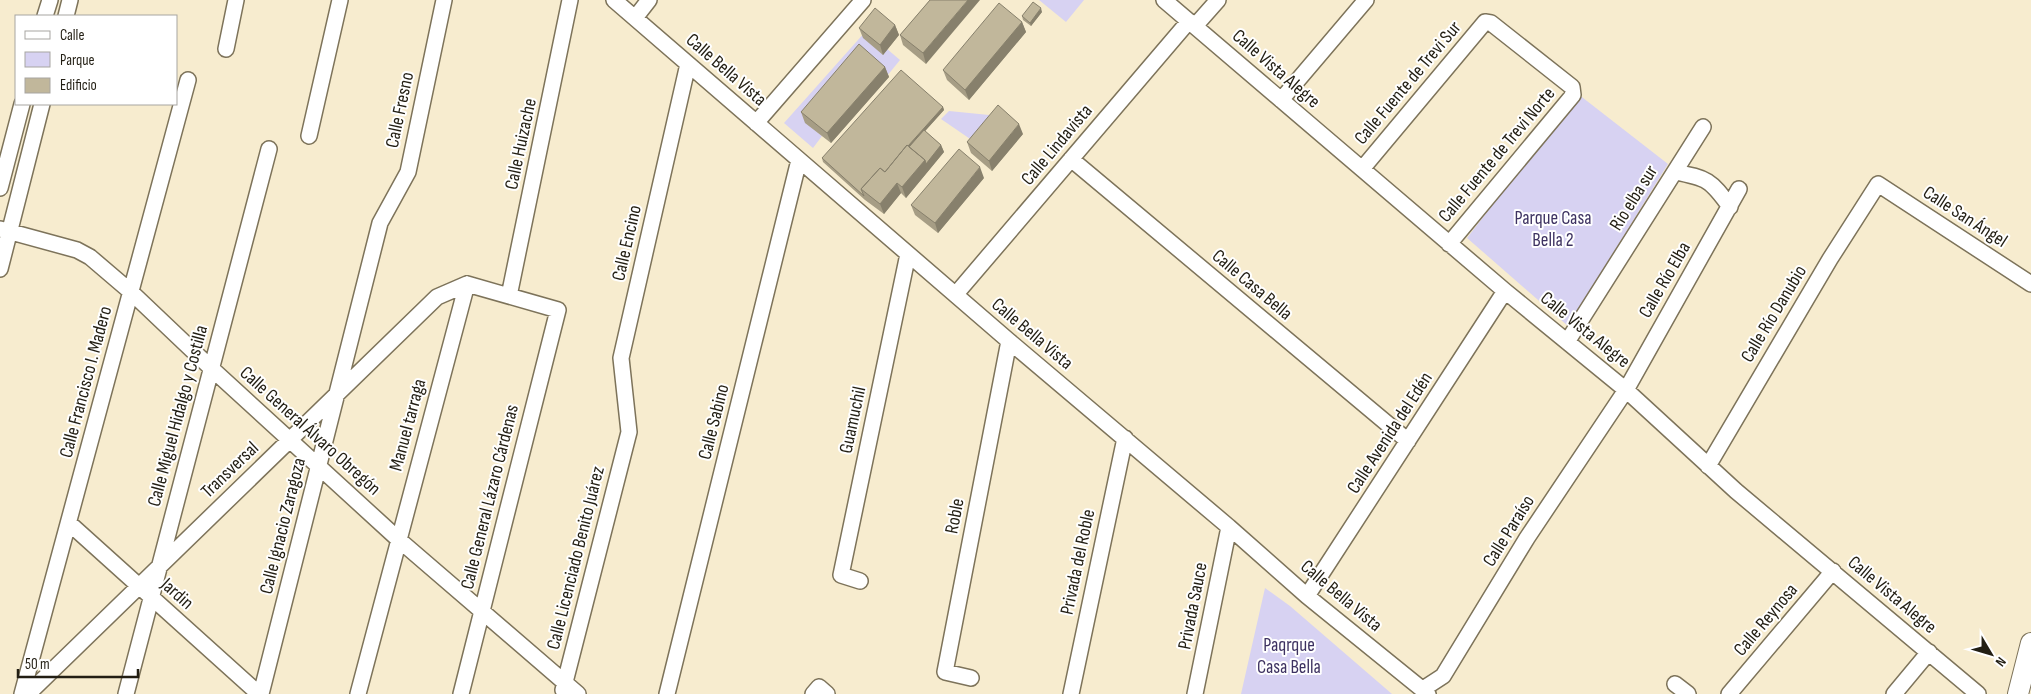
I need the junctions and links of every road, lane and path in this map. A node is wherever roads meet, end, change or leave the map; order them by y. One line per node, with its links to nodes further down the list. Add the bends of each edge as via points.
1 (50, 0): 13 (street)
2 (70, 0): 14 (street)
3 (236, 0): 18 (street)
4 (340, 0): 26 (street)
5 (444, 0): 36 (street, Calle Fresno, via 408,172)
6 (570, 0): 46 (street, Calle Huizache)
7 (614, 0): 15 (street, Calle Bella Vista)
8 (649, 0): 15 (street)
9 (863, 0): 24 (street)
10 (1164, 0): 17 (street, Calle Vista Alegre)
11 (1218, 0): 17 (street, Calle Lindavista)
12 (1366, 0): 21 (street)
13 (45, 15)
14 (66, 15)
15 (635, 18): 19 (street, Calle Bella Vista)
16 (1485, 22): 30 (street, Calle Fuente de Trevi Sur); 38 (street, Calle Fuente de Trevi Norte, via 1491,23 1572,87 1573,94)
17 (1192, 24): 21 (street, Calle Vista Alegre); 28 (street, Calle Lindavista)
18 (226, 49)
19 (688, 64): 24 (street, Calle Bella Vista); 52 (street, Calle Encino, via 620,358)
20 (188, 80): 43 (street, Calle Francisco I. Madero)
21 (1281, 100): 30 (street, Calle Vista Alegre)
22 (22, 105): 33 (street)
23 (42, 105): 37 (street)
24 (756, 123): 29 (street, Calle Bella Vista)
25 (1703, 126): 31 (street, Rio elba sur)
26 (310, 136)
27 (269, 149): 49 (street, Calle Miguel Hidalgo y Costilla)
28 (1070, 159): 45 (street, Calle Lindavista); 55 (street, Calle Casa Bella)
29 (799, 160): 39 (street, Calle Bella Vista); 81 (street, Calle Sabino)
30 (1362, 169): 38 (street, Calle Vista Alegre)
31 (1675, 172): 35 (street, via 1706,180 1716,187); 48 (street, Rio elba sur)
32 (1878, 184): 42 (street, Calle San Ángel); 57 (street, Calle Río Danubio)
33 (0, 188)
34 (1739, 190): 35 (street, Calle Río Elba)
35 (1730, 207): 50 (street, Calle Río Elba)
36 (380, 223): 51 (street, Calle Ignacio Zaragoza)
37 (4, 231): 40 (street); 43 (street, Calle General Álvaro Obregón, via 77,250)
38 (1449, 244): 44 (street, Calle Vista Alegre)
39 (908, 254): 45 (street, Calle Bella Vista); 63 (street, Guamuchil, via 841,575)
40 (0, 268)
41 (467, 284): 46 (street); 51 (street, Transversal, via 437,297); 60 (street, Manuel tarraga)
42 (2031, 284)
43 (131, 292): 49 (street, Calle General Álvaro Obregón); 58 (street, Calle Francisco I. Madero)
44 (1505, 292): 48 (street, Calle Vista Alegre); 55 (street, Calle Avenida del Edén)
45 (956, 294): 47 (street, Calle Bella Vista)
46 (509, 296): 67 (street, Calle General Lázaro Cárdenas, via 558,310)
47 (1009, 341): 53 (street, Calle Bella Vista); 70 (street, Roble, via 945,672)
48 (1567, 342): 50 (street, Calle Vista Alegre)
49 (211, 368): 54 (street, Calle General Álvaro Obregón); 61 (street, Calle Miguel Hidalgo y Costilla)
50 (1626, 390): 57 (street, Calle Vista Alegre); 73 (street, Calle Paraíso, via 1527,538 1443,676)
51 (337, 394): 54 (street, Transversal); 56 (street, Calle Ignacio Zaragoza)
52 (629, 432): 72 (street, Calle Licenciado Benito Juárez)
53 (1125, 438): 59 (street, Calle Bella Vista); 82 (street, Privada del Roble)
54 (290, 439): 56 (street, Calle General Álvaro Obregón); 61 (street, Transversal)
55 (1408, 441): 65 (street, Calle Avenida del Edén)
56 (319, 466): 60 (street, Calle General Álvaro Obregón); 77 (street, Calle Ignacio Zaragoza)
57 (1708, 466): 62 (street, Calle Vista Alegre)
58 (69, 523): 64 (street, Jardin); 74 (street, Calle Francisco I. Madero)
59 (1229, 526): 65 (street, Calle Bella Vista); 83 (street, Privada Sauce)
60 (398, 539): 67 (street, Calle General Álvaro Obregón); 78 (street, Manuel tarraga)
61 (159, 567): 64 (street, Transversal); 66 (street, Calle Miguel Hidalgo y Costilla)
62 (1833, 571): 69 (street, Calle Vista Alegre); 85 (street, Calle Reynosa)
63 (860, 581)
64 (139, 586): 66 (street, Jardin); 75 (street, Transversal)
65 (1307, 596): 73 (street, Calle Bella Vista)
66 (151, 597): 76 (street, Calle Miguel Hidalgo y Costilla); 77 (street, Jardin)
67 (482, 611): 72 (street, Calle General Álvaro Obregón); 79 (street, Calle General Lázaro Cárdenas)
68 (2031, 643): 88 (main road)
69 (1929, 652): 86 (street); 87 (street, Calle Vista Alegre)
70 (971, 678)
71 (1675, 684): 84 (street)
72 (564, 688): 80 (street, Calle General Álvaro Obregón)
73 (1424, 692)
74 (22, 694)
75 (28, 694)
76 (126, 694)
77 (260, 694)
78 (358, 694)
79 (461, 694)
80 (578, 694)
81 (667, 694)
82 (1071, 694)
83 (1195, 694)
84 (1688, 694)
85 (1729, 694)
86 (1894, 694)
87 (1978, 694)
88 (2018, 694)

